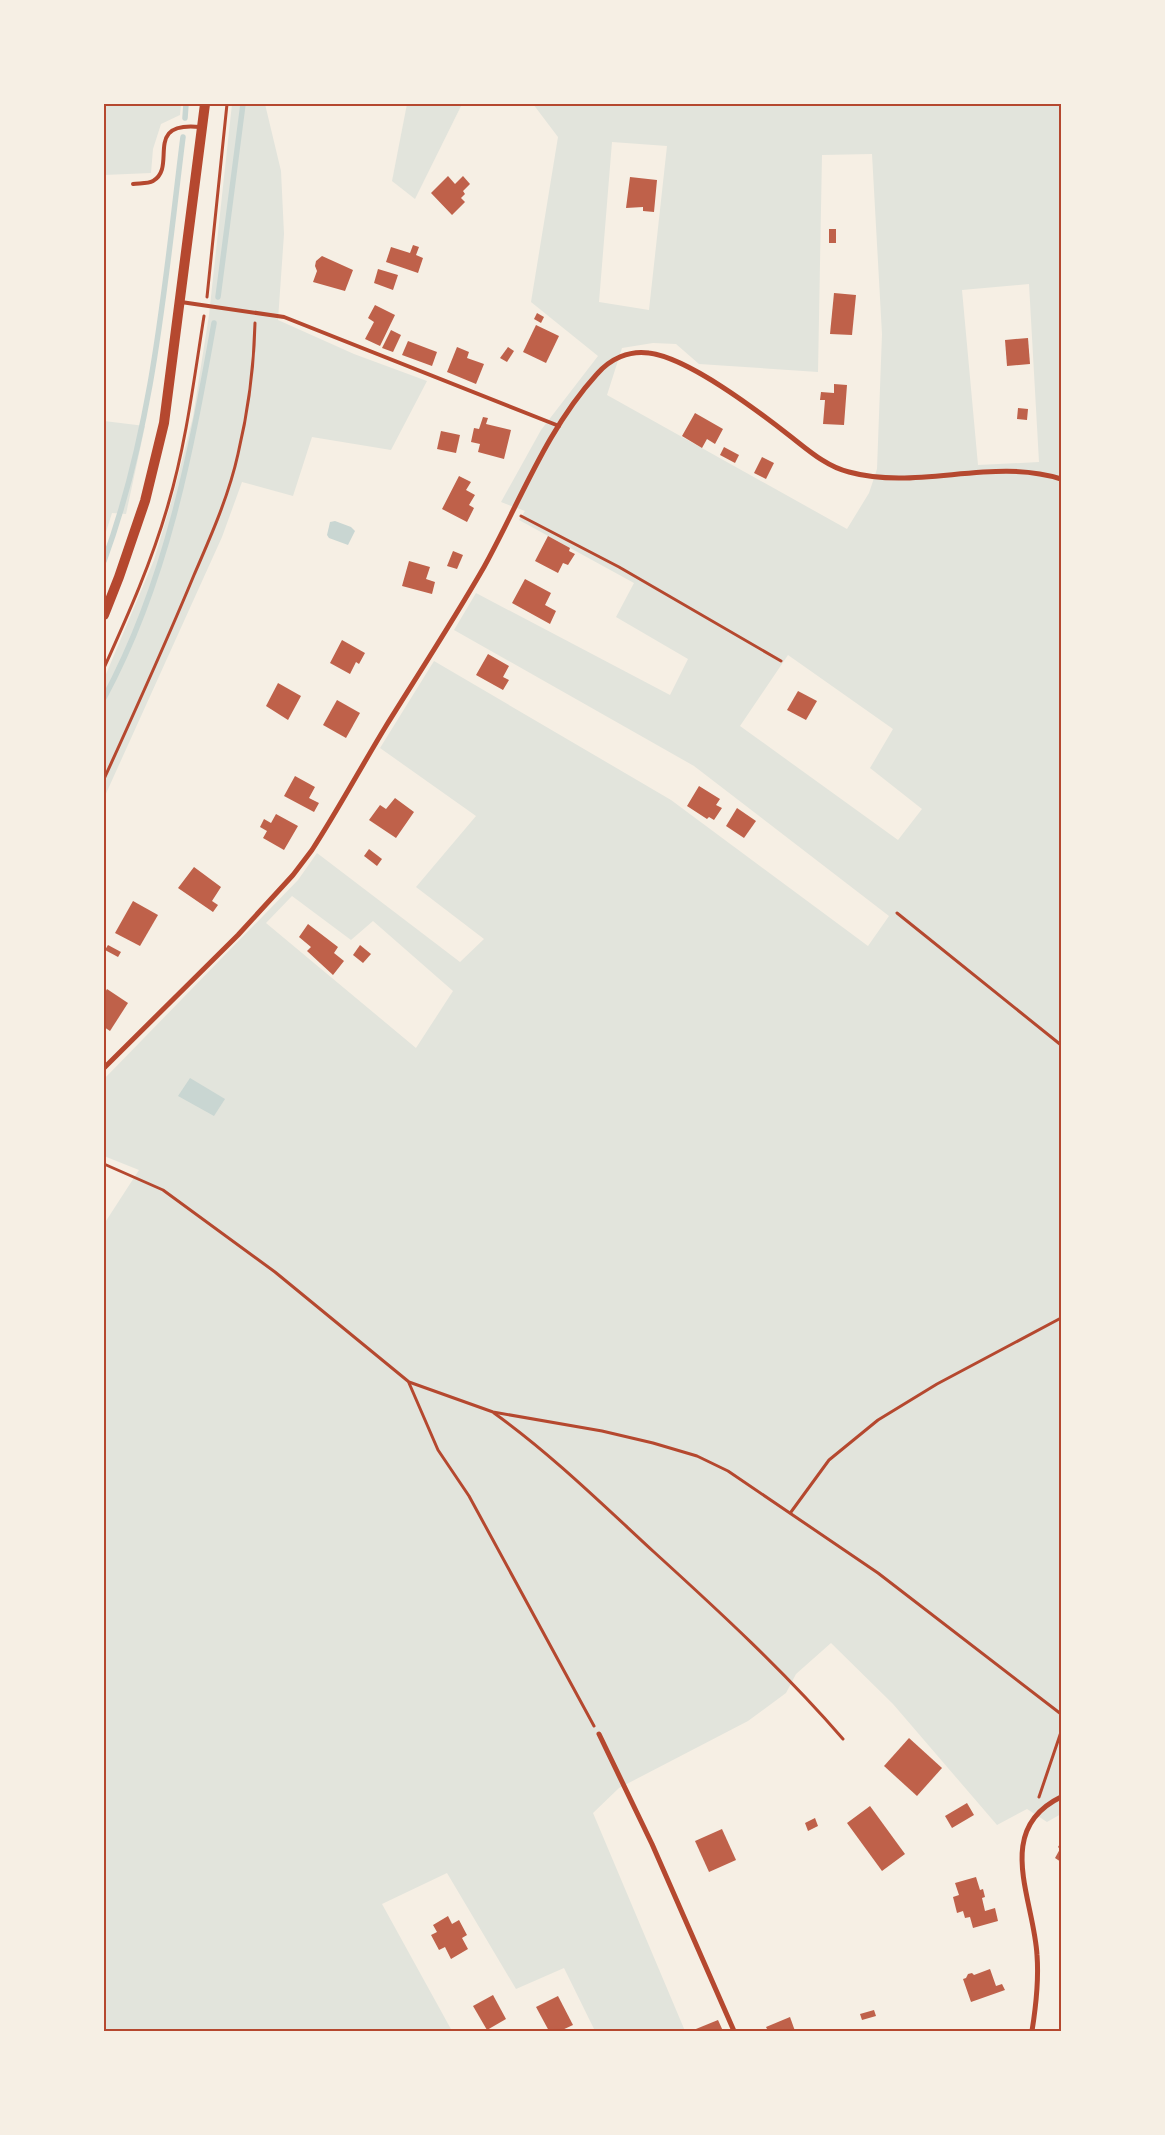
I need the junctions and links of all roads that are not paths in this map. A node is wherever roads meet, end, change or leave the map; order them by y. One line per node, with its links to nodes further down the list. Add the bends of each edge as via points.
1 (206, 104): 2 (main road)
2 (202, 128): 3 (lane, via 176,128 170,133 163,151 159,175 152,182); 4 (main road)
3 (133, 184)
4 (180, 302): 5 (lane, via 284,317); 7 (main road, via 164,423 156,458 145,501)
5 (559, 426): 6 (street, via 598,371 631,352 646,352 682,365 748,403 819,458 846,472 875,478 899,478 1011,471); 8 (street, via 484,567 312,850 293,876 238,935)
6 (1061, 479)
7 (104, 615)
8 (104, 1068)
9 (599, 1734): 11 (street, via 652,1844)
10 (1061, 1797): 12 (street, via 1031,1819 1024,1837 1021,1863 1037,1953)
11 (734, 2031)
12 (1032, 2031)

